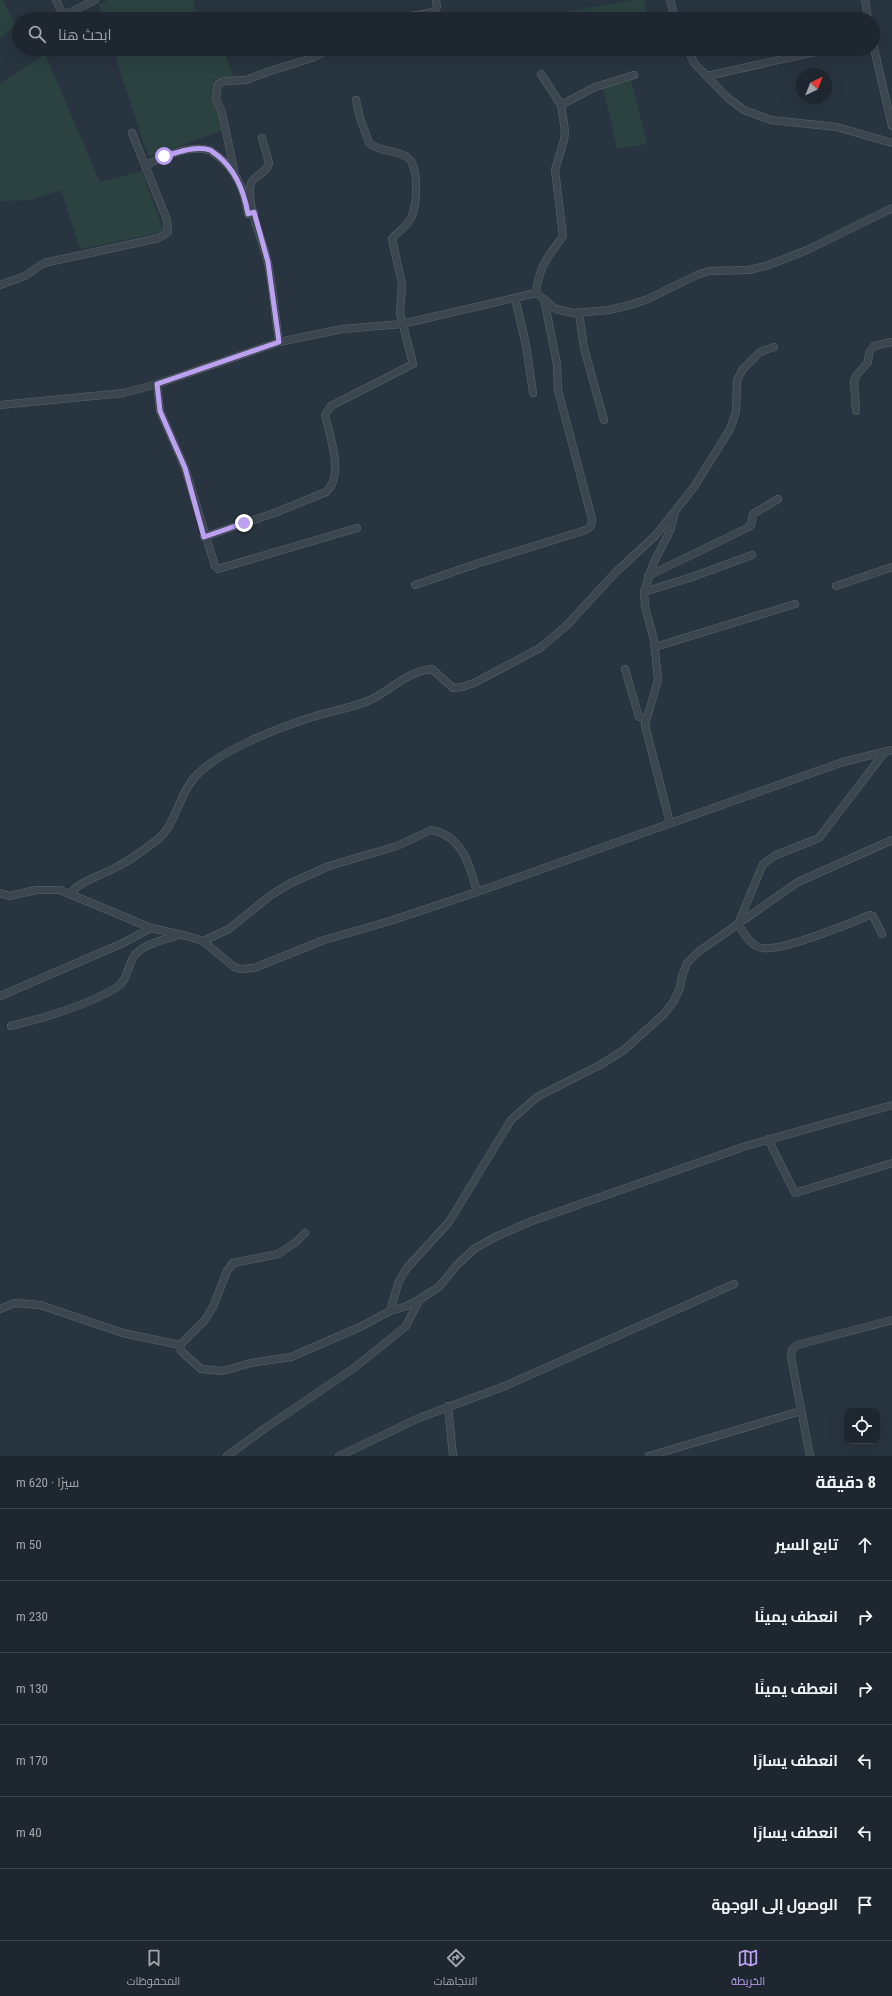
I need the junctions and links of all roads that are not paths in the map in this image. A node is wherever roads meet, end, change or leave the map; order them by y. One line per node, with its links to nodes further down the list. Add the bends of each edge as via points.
1 (56, 0): 6 (street, via 58,7)
2 (95, 0): 7 (street)
3 (436, 0): 8 (street)
4 (670, 0): 9 (street)
5 (865, 0): 10 (street)
6 (64, 12)
7 (71, 12)
8 (434, 12)
9 (673, 12)
10 (867, 12)
11 (316, 56): 25 (street, via 246,80 218,84 216,99 222,113)
12 (691, 56): 17 (street, via 694,63)
13 (797, 56): 17 (street)
14 (876, 56): 20 (street)
15 (541, 74): 19 (street)
16 (634, 75): 19 (street, via 595,88)
17 (707, 76): 23 (street, via 728,98 751,113 771,120 837,127)
18 (356, 100): 33 (street, via 369,144 407,157 416,176 410,220 392,239 402,284 399,307)
19 (561, 105): 29 (street, via 565,131 555,170 564,233 540,269)
20 (892, 126)
21 (132, 133): 24 (street)
22 (262, 138): 27 (street, via 269,163 251,183)
23 (892, 143)
24 (146, 165): 25 (street, via 164,156 189,150 210,150); 28 (street, via 169,226 165,236 44,263 25,276)
25 (235, 174): 27 (street, via 243,191 248,214)
26 (892, 208): 32 (street, via 807,250 769,265 749,270 709,271 636,303 609,310)
27 (254, 212): 34 (street, via 268,262)
28 (0, 285)
29 (536, 293): 30 (street); 31 (street)
30 (515, 298): 33 (street); 38 (street, via 526,345)
31 (544, 300): 32 (street, via 564,312); 49 (street, via 557,364 558,390 592,519 591,526 586,530)
32 (579, 313): 41 (street, via 584,348)
33 (402, 324): 34 (street, via 342,329); 45 (street, via 412,364 341,400 331,406 325,415 336,469 331,487 326,492 277,512)
34 (279, 342): 37 (street)
35 (892, 342): 40 (street, via 874,346 869,353 868,362 856,376)
36 (774, 346): 43 (street, via 760,352 744,368 737,380 736,412 730,429 694,487)
37 (157, 384): 39 (street, via 124,393); 45 (street, via 160,411 183,463)
38 (533, 393)
39 (0, 405)
40 (856, 411)
41 (604, 420)
42 (778, 499): 48 (street, via 753,514 751,525 747,528)
43 (676, 510): 48 (street, via 670,531); 62 (street, via 655,536 616,572 587,606 540,648 462,687 453,688 432,669 424,670 408,676 369,700 280,729 218,758 194,778 173,818 159,838 131,859 81,883)
44 (356, 528): 45 (street, via 218,569)
45 (204, 537)
46 (752, 555): 51 (street)
47 (892, 567): 50 (street)
48 (648, 576): 51 (street)
49 (415, 585)
50 (836, 586)
51 (644, 592): 53 (street)
52 (795, 604): 53 (street)
53 (655, 647): 55 (street, via 658,680)
54 (625, 669): 55 (street, via 638,717)
55 (645, 719): 58 (street, via 645,732)
56 (892, 750): 57 (street)
57 (884, 753): 58 (street, via 843,762); 63 (street, via 819,838 776,855 763,864)
58 (670, 823): 60 (street)
59 (892, 840): 63 (street, via 798,882)
60 (477, 892): 67 (street, via 390,922 324,940 254,968 234,967); 67 (street, via 462,850 445,836 431,830 397,846 329,866 291,882 229,929)
61 (0, 893): 62 (street, via 9,896 50,889)
62 (70, 893): 64 (street)
63 (738, 924): 65 (street, via 753,944 767,949 796,942 870,915 873,916); 77 (street, via 698,952 687,963 674,1001 643,1034 600,1065 537,1097 511,1120 449,1222 407,1268)
64 (151, 928): 66 (street); 68 (street, via 123,943)
65 (882, 934)
66 (178, 935): 67 (street); 69 (street, via 146,947 135,955 126,978 117,987 64,1010)
67 (203, 941)
68 (0, 996)
69 (11, 1026)
70 (892, 1105): 71 (street)
71 (768, 1139): 72 (street, via 795,1193); 75 (street, via 568,1207 495,1237 464,1258 439,1287)
72 (892, 1163)
73 (305, 1233): 79 (street, via 278,1254 233,1263 227,1271 213,1308 205,1320)
74 (734, 1284): 80 (street, via 519,1380)
75 (420, 1299): 77 (street); 82 (street, via 406,1326 390,1340)
76 (0, 1309): 79 (street, via 14,1303 40,1305 123,1333)
77 (390, 1311): 79 (street, via 360,1328 291,1357 251,1363 223,1371 201,1369 181,1351)
78 (892, 1320): 81 (street, via 797,1345 790,1357)
79 (180, 1345)
80 (448, 1406): 83 (street); 84 (street)
81 (801, 1411): 85 (street); 86 (street)
82 (227, 1456)
83 (339, 1456)
84 (453, 1456)
85 (649, 1456)
86 (810, 1456)

